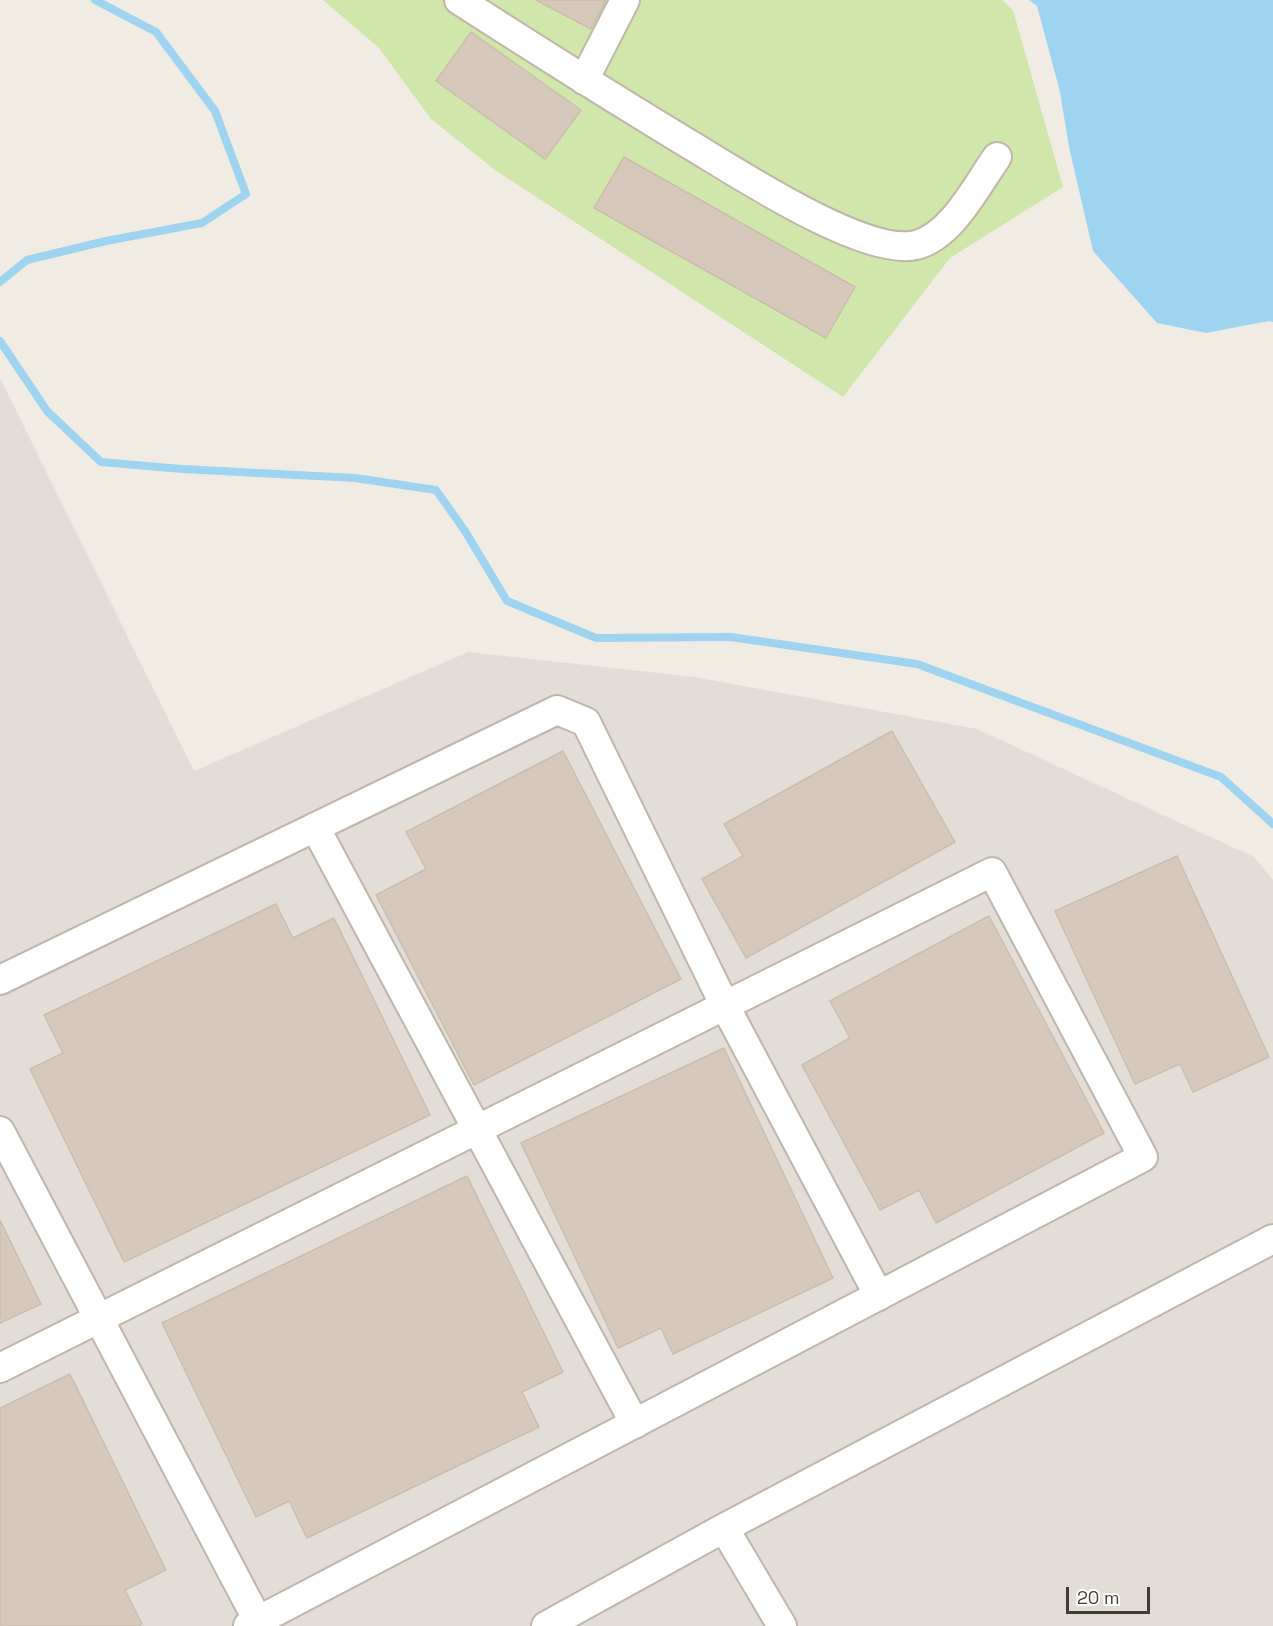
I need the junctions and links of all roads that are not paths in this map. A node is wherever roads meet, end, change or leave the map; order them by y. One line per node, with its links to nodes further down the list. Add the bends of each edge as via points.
1 (459, 0): 3 (street)
2 (625, 0): 3 (street)
3 (584, 80): 4 (street, via 787,203 882,244 917,245 939,233 950,224)
4 (997, 157)
5 (315, 827): 6 (street); 7 (street, via 557,710 586,722); 8 (street)
6 (0, 980)
7 (725, 1006): 8 (street); 11 (street); 11 (street, via 992,872 1143,1158)
8 (477, 1130): 12 (street); 14 (street)
9 (0, 1131): 12 (street)
10 (1273, 1239): 15 (street)
11 (879, 1296): 14 (street)
12 (99, 1318): 13 (street); 16 (street)
13 (0, 1368)
14 (635, 1424): 16 (street)
15 (724, 1528): 17 (street); 18 (street)
16 (253, 1624)
17 (546, 1626)
18 (782, 1626)

